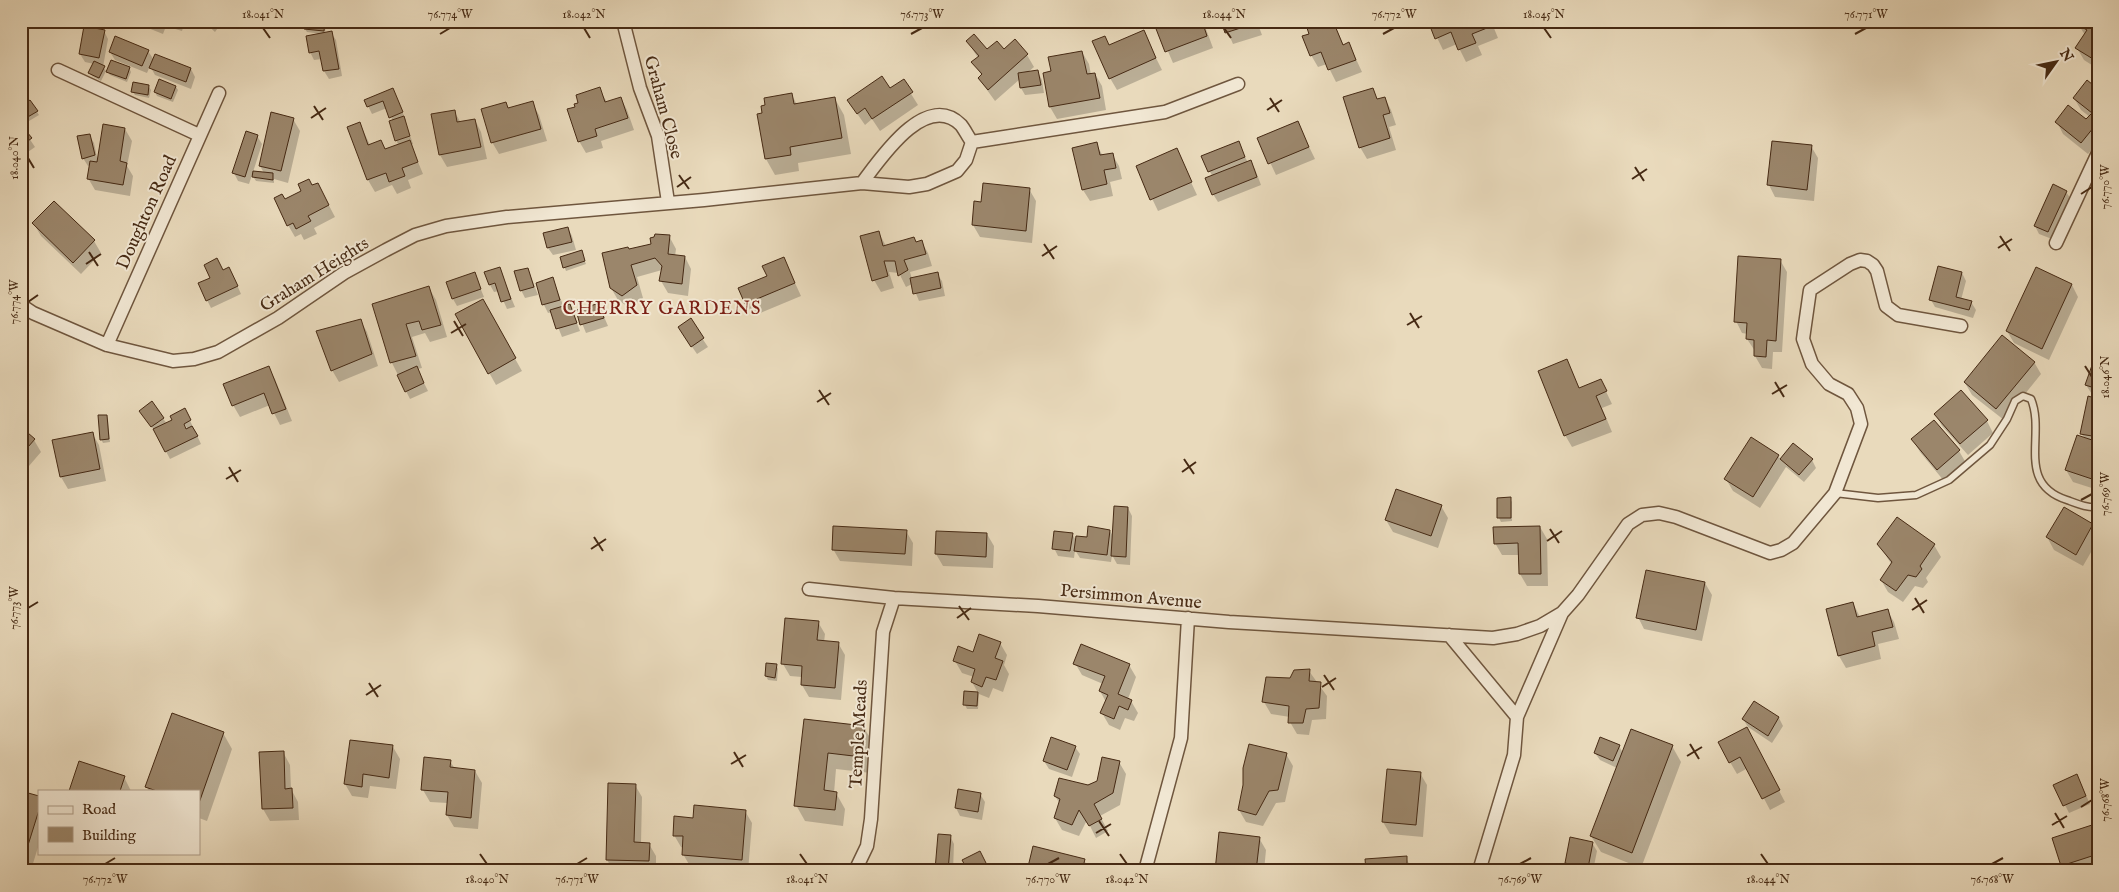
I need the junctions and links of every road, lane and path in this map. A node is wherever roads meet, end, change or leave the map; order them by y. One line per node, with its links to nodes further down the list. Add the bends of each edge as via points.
1 (623, 21): 9 (street, Graham Close, via 640,88 658,136)
2 (58, 70): 5 (street)
3 (1238, 84): 6 (street, via 1165,112)
4 (219, 93): 5 (street, Doughton Road)
5 (199, 135): 13 (street, Doughton Road)
6 (972, 142): 8 (street, Graham Heights, via 966,160 957,171 943,178 909,187); 8 (street, via 961,125 947,117 932,116 898,138)
7 (2098, 152): 10 (street)
8 (862, 183): 9 (street, Graham Heights)
9 (668, 202): 13 (street, Graham Heights, via 507,217 446,226 415,235 344,272 278,318 218,352 194,359 173,362)
10 (2056, 243)
11 (21, 305): 13 (street, Graham Heights)
12 (1962, 326): 14 (street, via 1898,315 1886,306 1876,271 1866,261 1850,264 1810,290 1803,339 1812,364 1829,384 1848,394 1857,408 1861,424)
13 (106, 345)
14 (1836, 493): 15 (lane, via 1878,498 1916,496 1949,480 1990,445 2015,401 2023,396 2031,399 2035,410 2034,456 2039,479 2048,492 2090,508); 18 (street, via 1793,543 1770,553 1676,517 1659,513 1642,515 1628,524)
15 (2098, 507)
16 (809, 589): 17 (street, Persimmon Avenue)
17 (894, 598): 19 (street, Persimmon Avenue); 22 (street, Temple Meads, via 882,632 871,819 867,846)
18 (1562, 613): 20 (street, Persimmon Avenue, via 1540,626 1516,634 1493,638); 21 (street)
19 (1188, 618): 20 (street, Persimmon Avenue); 23 (street, via 1181,738)
20 (1449, 635): 21 (street)
21 (1517, 717): 24 (street, via 1514,755)
22 (855, 871)
23 (1145, 871)
24 (1479, 871)

